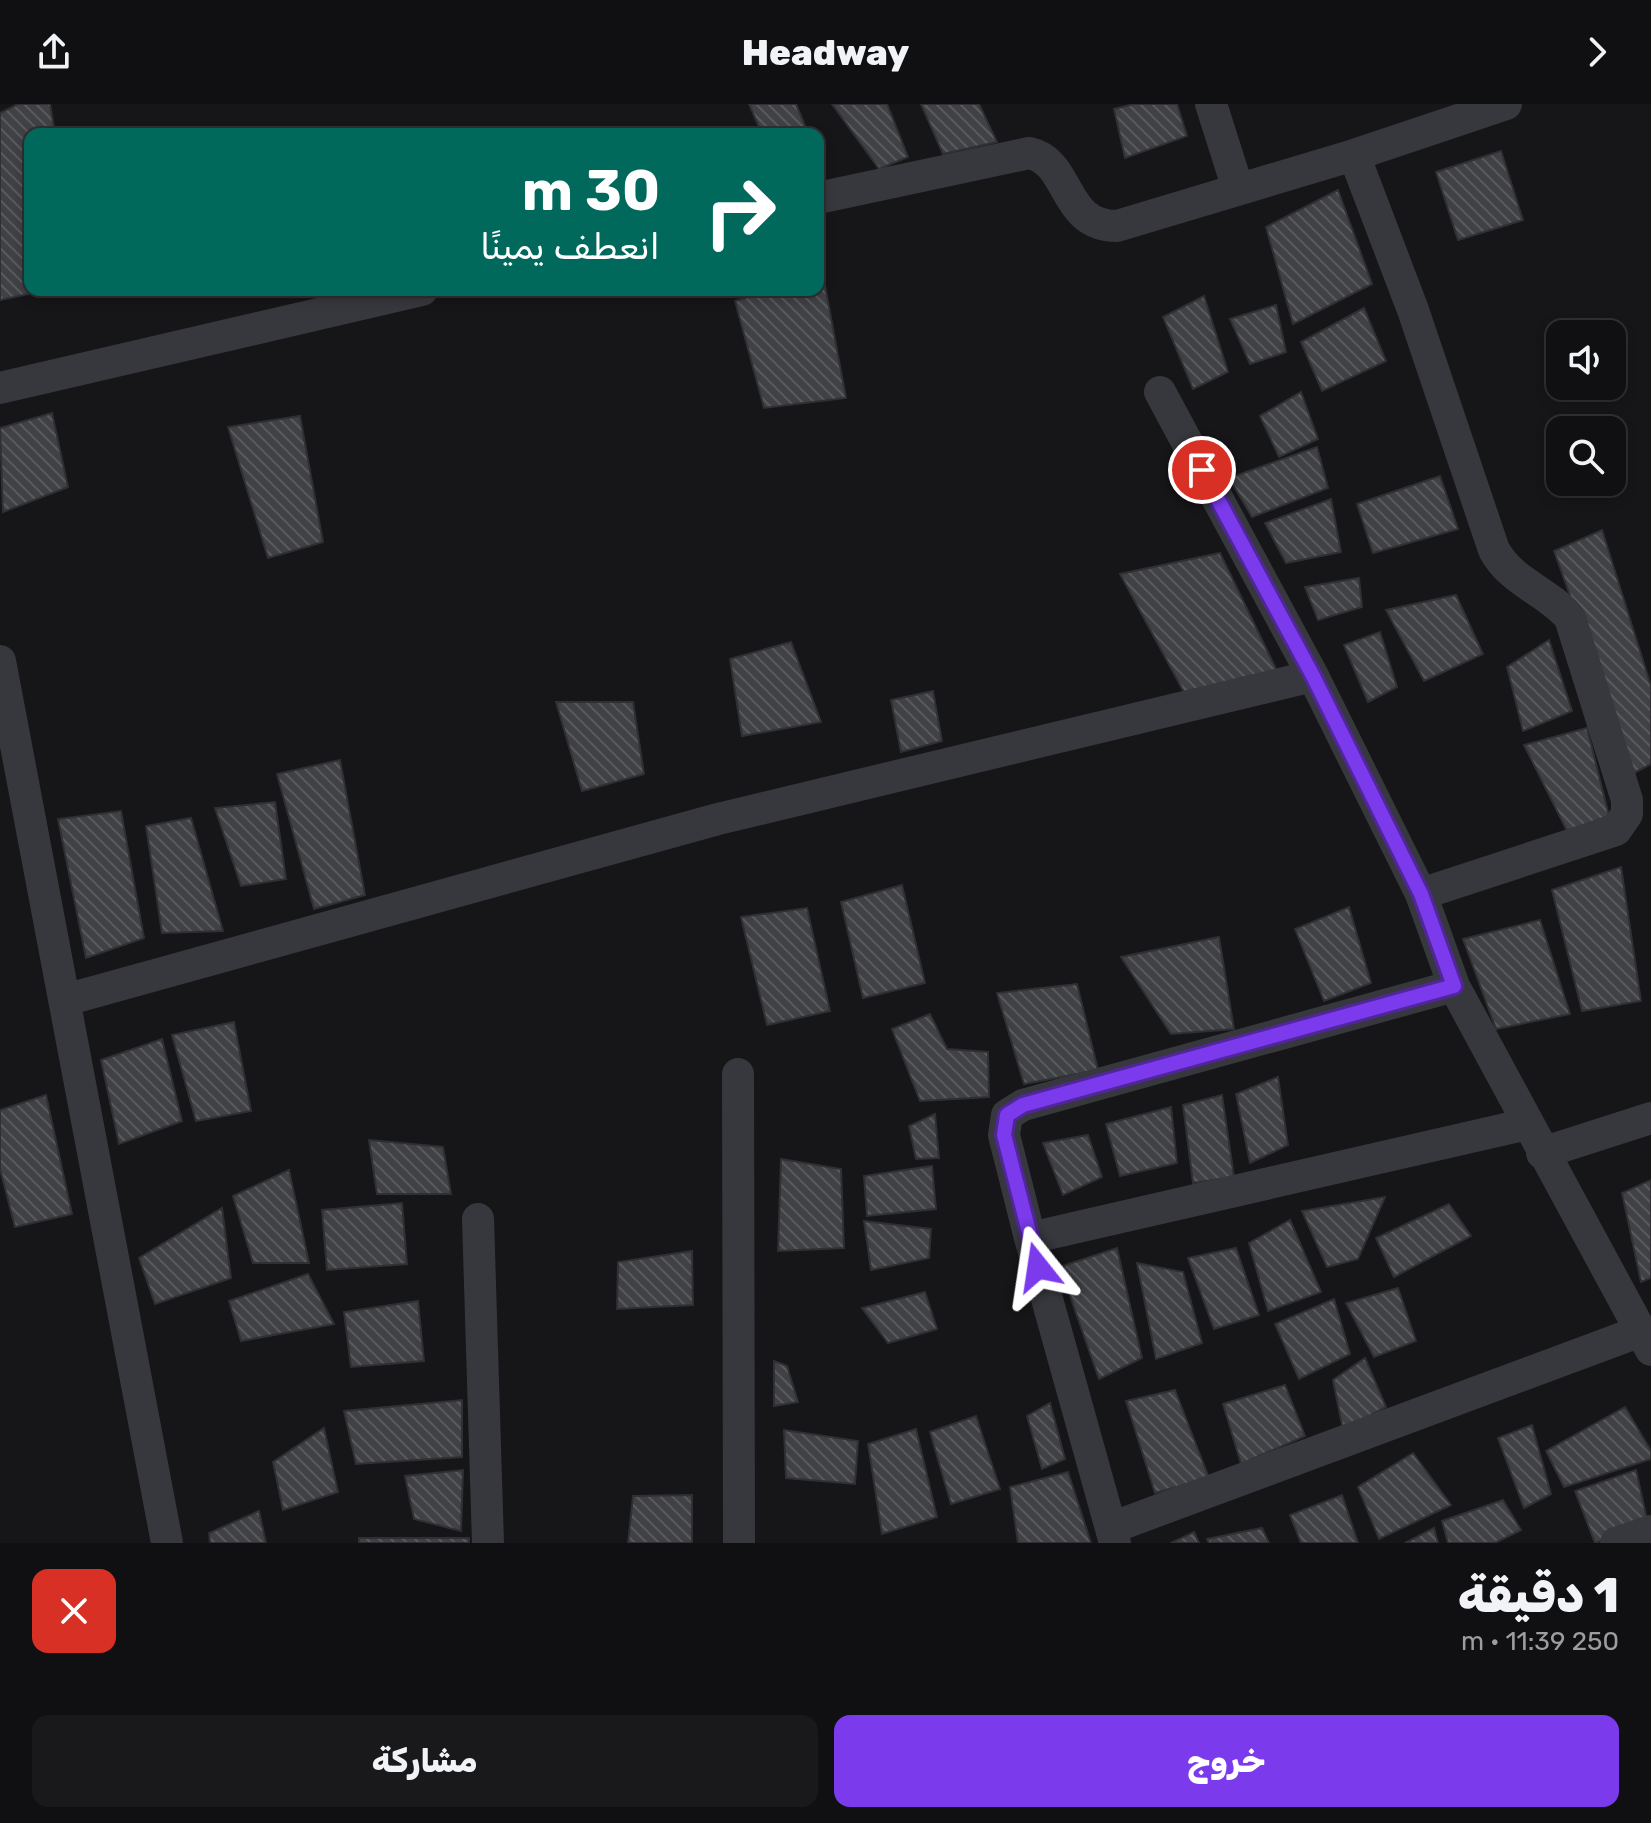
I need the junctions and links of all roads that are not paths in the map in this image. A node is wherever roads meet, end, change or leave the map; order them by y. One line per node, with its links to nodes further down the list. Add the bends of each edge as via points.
1 (1211, 104): 4 (street)
2 (1506, 104): 3 (street)
3 (1354, 155): 4 (street); 11 (street, via 1494,550 1514,576 1570,618 1627,800 1627,814 1616,830)
4 (1238, 189): 5 (street, via 1117,226 1100,226 1087,219 1046,159 1016,153)
5 (824, 197)
6 (396, 296): 7 (street)
7 (0, 388)
8 (1160, 392): 10 (street)
9 (0, 661): 13 (street)
10 (1313, 676): 11 (street); 13 (street, via 718,819)
11 (1421, 894): 12 (street)
12 (1454, 986): 16 (street); 19 (street, via 1023,1105 1007,1115 1004,1135)
13 (65, 1000): 23 (street)
14 (738, 1074): 25 (street)
15 (1651, 1118): 17 (street)
16 (1527, 1124): 17 (street); 19 (street)
17 (1542, 1153): 20 (street)
18 (478, 1219): 24 (street)
19 (1030, 1238): 22 (street)
20 (1646, 1340): 22 (street)
21 (1651, 1531): 26 (street)
22 (1113, 1536)
23 (167, 1543)
24 (488, 1543)
25 (739, 1543)
26 (1616, 1543)

